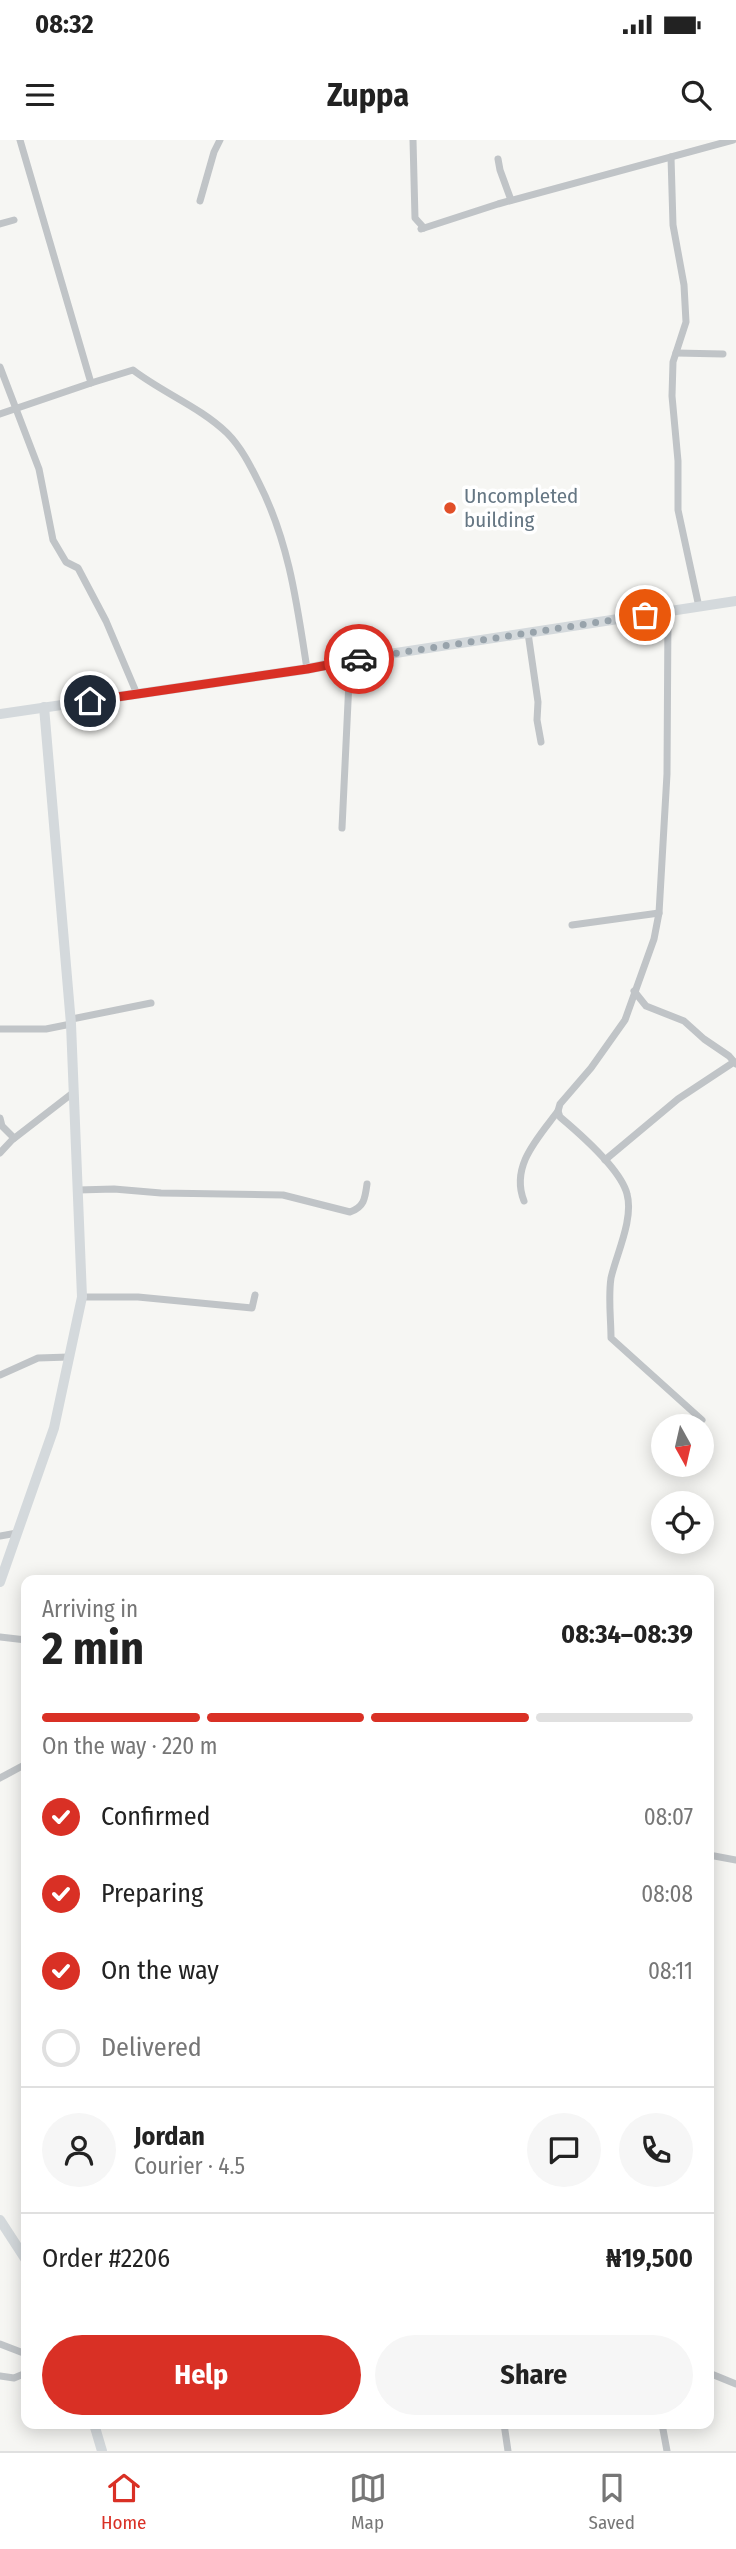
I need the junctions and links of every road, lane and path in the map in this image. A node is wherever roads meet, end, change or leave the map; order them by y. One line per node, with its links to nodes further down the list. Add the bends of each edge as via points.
1 (20, 140): 14 (street)
2 (220, 140): 8 (street)
3 (413, 140): 7 (street, via 415,218 423,229)
4 (733, 140): 5 (street)
5 (671, 157): 7 (street); 11 (street, via 673,225 686,322)
6 (498, 159): 7 (street)
7 (511, 200)
8 (200, 201)
9 (14, 220): 10 (street)
10 (0, 224)
11 (676, 353): 12 (street); 18 (street, via 672,396 678,510)
12 (723, 354)
13 (0, 367): 15 (street)
14 (91, 383): 15 (street); 22 (street, via 133,370 201,413 227,433 245,456 274,513 291,566)
15 (17, 408): 16 (street); 23 (street, via 41,478 53,540 66,562 78,568)
16 (0, 414)
17 (736, 601): 18 (street)
18 (699, 607): 19 (street)
19 (668, 611): 20 (street); 28 (street, via 667,774)
20 (528, 633): 21 (street); 26 (street)
21 (350, 660): 22 (street); 27 (street)
22 (307, 669): 23 (street)
23 (137, 694): 24 (street)
24 (44, 707): 25 (street); 32 (street)
25 (0, 714)
26 (541, 742)
27 (342, 828)
28 (659, 913): 29 (street); 30 (street, via 651,952)
29 (572, 925)
30 (634, 991): 34 (street, via 646,1006 684,1021); 36 (street, via 625,1020)
31 (151, 1003): 32 (street)
32 (71, 1020): 33 (street, via 46,1029); 35 (street)
33 (0, 1029)
34 (735, 1063): 40 (street, via 678,1099)
35 (75, 1092): 38 (street); 42 (street)
36 (558, 1111): 40 (street); 43 (street, via 521,1167 519,1188)
37 (0, 1122): 38 (street)
38 (14, 1138): 39 (street)
39 (0, 1153)
40 (605, 1160): 48 (street, via 628,1195 621,1249 611,1279 611,1338)
41 (367, 1184): 42 (street, via 364,1202 350,1212 283,1195)
42 (78, 1190): 45 (street)
43 (524, 1201)
44 (255, 1295): 45 (street, via 252,1308 138,1297)
45 (82, 1297): 46 (street)
46 (69, 1357): 47 (street, via 38,1358); 49 (street, via 54,1428)
47 (0, 1375)
48 (695, 1414)
49 (17, 1533): 50 (street); 51 (street)
50 (0, 1536)
51 (0, 1582)
52 (0, 1637): 53 (street)
53 (21, 1639)
54 (21, 1767): 55 (street)
55 (0, 1778)
56 (714, 1856): 57 (street)
57 (736, 1860)
58 (0, 2220): 59 (street)
59 (21, 2252)
60 (0, 2344): 61 (street)
61 (21, 2352)
62 (21, 2375): 64 (street)
63 (714, 2375): 65 (street)
64 (0, 2376)
65 (736, 2384)
66 (95, 2429): 69 (street)
67 (505, 2429): 70 (street)
68 (663, 2429): 71 (street)
69 (102, 2451)
70 (508, 2451)
71 (667, 2451)

